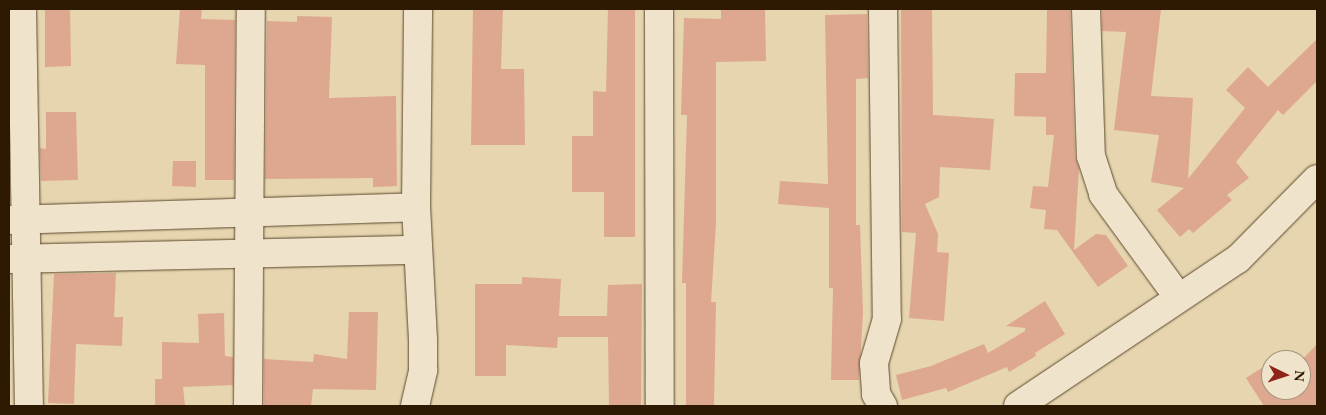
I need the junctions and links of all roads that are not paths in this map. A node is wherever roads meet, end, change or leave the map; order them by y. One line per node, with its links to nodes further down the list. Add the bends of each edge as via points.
1 (22, 9): 10 (street)
2 (251, 9): 9 (street)
3 (418, 9): 8 (street)
4 (659, 9): 18 (street)
5 (883, 9): 19 (street, via 886,319 874,363 876,394)
6 (1086, 9): 14 (street, via 1091,156 1103,194)
7 (1317, 179): 14 (street, via 1238,259)
8 (416, 207): 9 (street); 11 (street)
9 (249, 212): 10 (street); 12 (street)
10 (18, 220): 13 (street)
11 (417, 250): 12 (street); 17 (street, via 423,362)
12 (250, 253): 13 (street); 16 (street)
13 (18, 259): 15 (street)
14 (1178, 297): 20 (street)
15 (29, 406)
16 (248, 406)
17 (415, 406)
18 (660, 406)
19 (883, 406)
20 (1018, 406)

